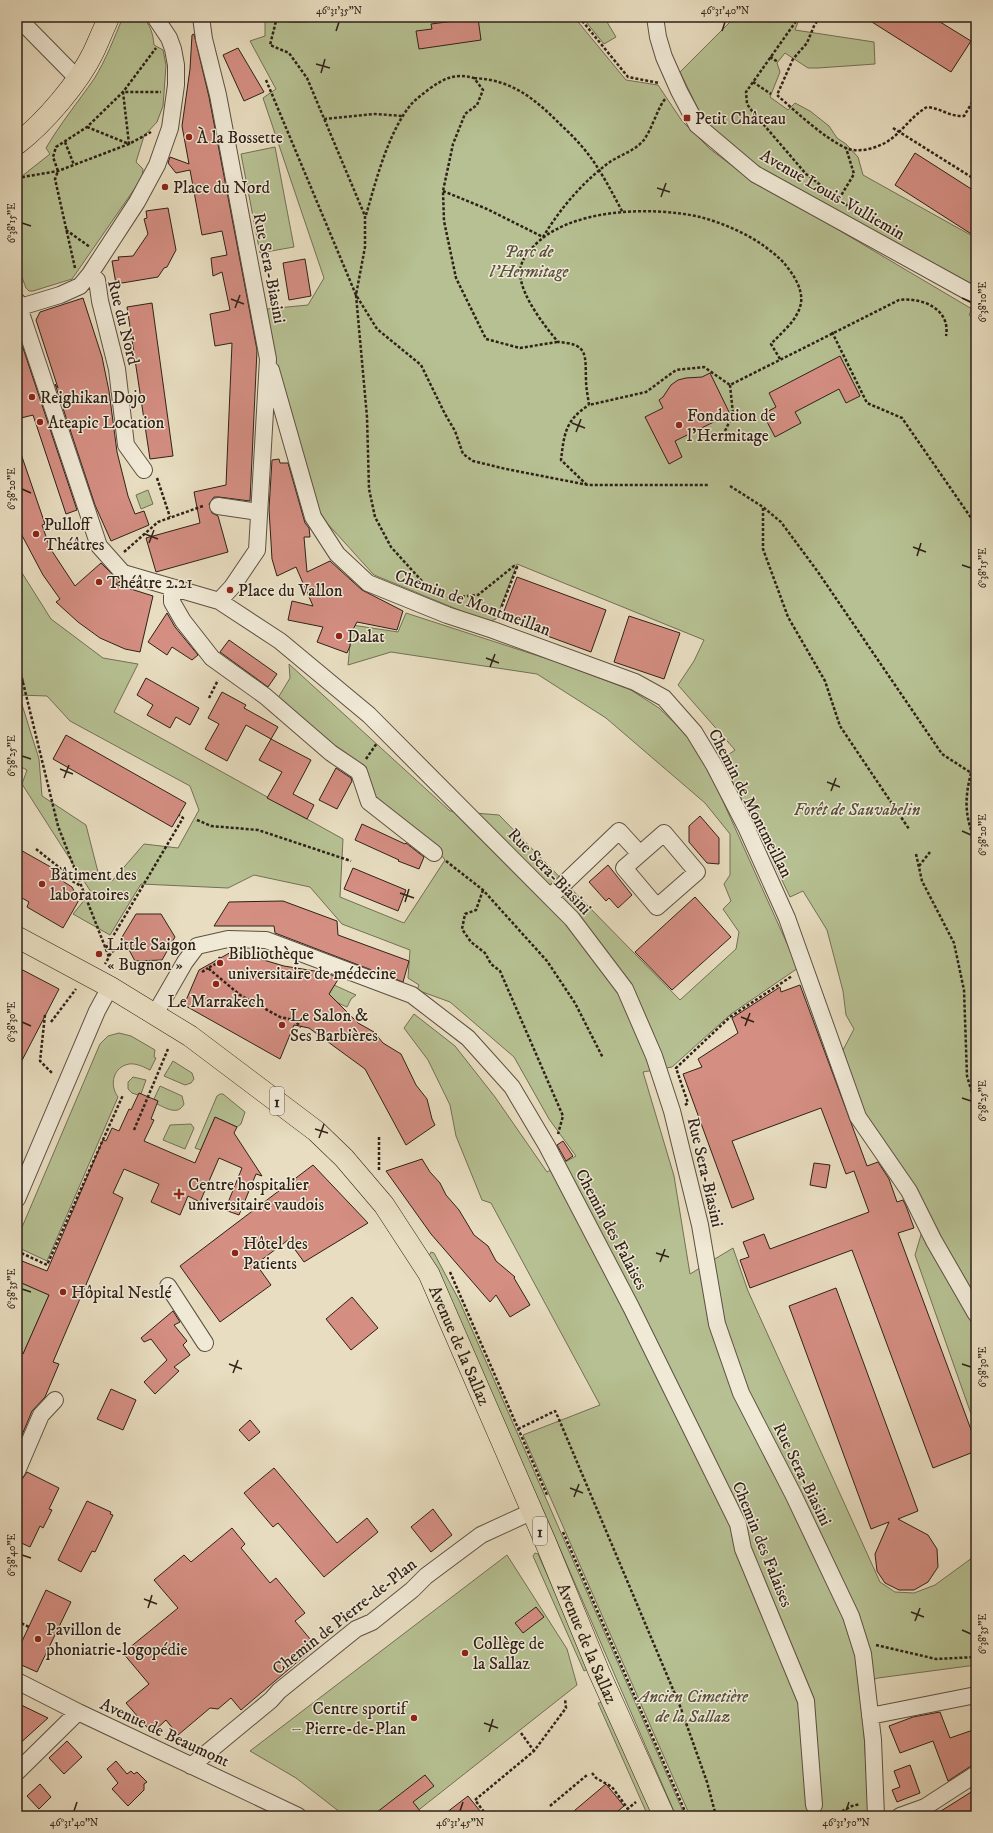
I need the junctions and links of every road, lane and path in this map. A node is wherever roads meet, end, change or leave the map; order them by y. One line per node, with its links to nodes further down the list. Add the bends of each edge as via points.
1 (17, 17): 18 (street)
2 (109, 17): 18 (main road, via 94,52)
3 (155, 17): 49 (street, via 169,38 176,65 170,128 162,154 150,178)
4 (201, 17): 57 (street, Rue Sera-Biasini)
5 (277, 17): 28 (path, via 270,45 289,53 307,78)
6 (579, 17): 20 (path, via 628,77)
7 (654, 17): 46 (street, Avenue Louis-Vulliemin, via 664,57 697,125 755,174)
8 (799, 17): 14 (path)
9 (820, 17): 36 (path, via 807,43 794,59 777,95 824,134)
10 (971, 17): 11 (path)
11 (976, 29)
12 (158, 46): 22 (path)
13 (976, 55): 16 (path)
14 (770, 57): 15 (path); 21 (path)
15 (778, 62)
16 (974, 69)
17 (474, 78): 27 (path, via 464,75 444,78 416,99); 38 (path, via 488,78 504,83 546,108); 42 (path, via 483,90 477,105 465,114 459,128 448,163)
18 (78, 79): 34 (main road, via 35,130)
19 (266, 80): 51 (path)
20 (659, 82)
21 (753, 82): 24 (path); 43 (path, via 746,92 752,111 806,174)
22 (123, 92): 23 (path); 29 (path); 35 (path)
23 (165, 92)
24 (771, 94)
25 (669, 97): 38 (path, via 642,141 630,152 609,162)
26 (972, 101): 31 (path, via 964,116 954,116 927,107)
27 (403, 116): 28 (path, via 375,114); 45 (path, via 382,161)
28 (324, 119): 45 (path)
29 (87, 127): 33 (path); 35 (path)
30 (893, 128): 31 (path)
31 (900, 132): 36 (path, via 871,149); 41 (path)
32 (144, 138): 35 (path)
33 (65, 142): 37 (path); 39 (path, via 56,147 53,157)
34 (17, 144)
35 (129, 144): 37 (path)
36 (846, 148): 43 (path, via 854,174)
37 (74, 165): 39 (path)
38 (600, 170): 44 (path); 48 (path, via 556,215)
39 (58, 171): 40 (path); 47 (path, via 55,179)
40 (17, 178)
41 (976, 180)
42 (444, 191): 48 (path); 56 (path, via 444,221 456,278 486,338 520,348)
43 (839, 199): 46 (path, via 851,209)
44 (623, 213): 48 (path, via 585,218 569,223); 58 (path, via 666,212 715,222 752,238 780,259 796,281 801,296 797,314 771,344)
45 (366, 216): 51 (path, via 365,247)
46 (845, 223): 52 (street, Avenue Louis-Vulliemin)
47 (66, 230): 49 (path); 50 (path, via 75,270 71,278)
48 (543, 237): 56 (path, via 523,260 520,274 538,316)
49 (103, 255): 50 (street)
50 (85, 280): 53 (street, via 60,295); 62 (street, Rue du Nord, via 97,280 117,369 126,445)
51 (356, 295): 63 (path, via 377,328 421,365 455,431 463,454 473,461); 73 (path, via 367,417 369,489 375,518 391,547 430,590)
52 (976, 296)
53 (18, 305): 71 (street, via 99,546)
54 (832, 332): 55 (path, via 899,300 911,299 936,307 944,316 948,328); 58 (path); 70 (path, via 868,403 902,418)
55 (946, 336)
56 (558, 342): 60 (path, via 570,342 579,346 583,352)
57 (268, 359): 68 (street, Rue Sera-Biasini); 76 (street, Chemin de Montmeillan, via 313,517 337,554 368,582 448,615)
58 (780, 359): 59 (path)
59 (730, 385): 60 (path, via 704,367 676,370 646,392); 61 (path, via 734,414)
60 (589, 405): 63 (path, via 572,417 564,434 560,460)
61 (725, 431)
62 (144, 470): 69 (path, via 156,475)
63 (588, 485): 64 (path)
64 (708, 485)
65 (730, 486): 67 (path)
66 (218, 506): 68 (street); 69 (path, via 211,504)
67 (762, 507): 82 (path, via 781,522 942,754); 86 (path, via 764,550 788,617 825,681 840,726)
68 (259, 509): 75 (street, via 257,550 232,587)
69 (170, 517): 71 (path, via 158,522)
70 (976, 525)
71 (113, 562): 72 (street, via 123,573)
72 (172, 587): 75 (street); 81 (street, via 172,602 179,615 212,658 265,696 331,753)
73 (436, 593)
74 (442, 595): 76 (path, via 447,598 478,595 514,566 517,567)
75 (219, 601): 80 (street, Rue Sera-Biasini, via 280,641 369,715)
76 (493, 630): 104 (street, Chemin de Montmeillan, via 635,682 664,698 694,732 714,765 746,827 784,911)
77 (17, 658): 79 (path)
78 (17, 677): 79 (path)
79 (24, 683): 95 (path, via 58,826)
80 (384, 731): 81 (path); 97 (street, Rue Sera-Biasini)
81 (359, 772): 90 (street, via 369,802)
82 (971, 773): 83 (path); 87 (path, via 966,807)
83 (976, 776)
84 (179, 815): 100 (path, via 183,818)
85 (197, 820): 93 (path, via 211,826 258,830)
86 (908, 829)
87 (976, 843)
88 (36, 849): 95 (path, via 60,868 62,875)
89 (930, 852): 94 (path)
90 (434, 853): 96 (path)
91 (640, 854): 91 (street, via 624,868 657,907 697,872 664,833); 97 (street, via 619,831)
92 (916, 854): 94 (path)
93 (351, 861)
94 (919, 866): 116 (path, via 922,881 954,943 964,990 968,1076)
95 (81, 886): 100 (path)
96 (483, 890): 113 (path, via 547,961 575,1003); 120 (path, via 476,910 465,914 462,929 471,942 485,953 491,964 500,970 563,1116 558,1134)
97 (550, 897): 117 (street, Rue Sera-Biasini, via 572,919 626,989 654,1056)
98 (17, 937): 106 (main road, 1)
99 (125, 943): 101 (path)
100 (106, 948): 101 (path)
101 (109, 957): 106 (path)
102 (221, 960): 103 (path)
103 (208, 968): 105 (path); 111 (path, via 240,995 280,1017 294,1020)
104 (804, 968): 117 (path, via 730,1017 676,1068 688,1103); 127 (street, Chemin de Montmeillan, via 858,1117 909,1191)
105 (202, 972)
106 (106, 979): 108 (main road, Avenue de la Sallaz / 1); 121 (street, via 97,1011)
107 (76, 988): 110 (path)
108 (155, 1014): 120 (street, Chemin des Falaises, via 197,946 228,939 266,940 412,995 468,1038 512,1087); 133 (main road, Avenue de la Sallaz / 1, via 190,1036 316,1131 344,1158 384,1205 429,1274)
109 (45, 1015): 114 (path, via 40,1061)
110 (51, 1022)
111 (301, 1027)
112 (168, 1049): 118 (path)
113 (602, 1058)
114 (55, 1076)
115 (124, 1095): 124 (path, via 47,1265)
116 (976, 1102)
117 (672, 1111): 137 (street, Rue Sera-Biasini, via 700,1225 717,1324 739,1386 851,1616)
118 (134, 1130)
119 (379, 1137): 122 (path)
120 (547, 1146): 152 (street, Chemin des Falaises, via 631,1307 738,1524 743,1549 806,1700)
121 (23, 1168): 123 (street)
122 (380, 1176)
123 (17, 1199)
124 (17, 1251)
125 (448, 1268): 130 (path)
126 (168, 1286): 128 (street)
127 (976, 1314)
128 (205, 1343)
129 (56, 1400): 131 (street, via 41,1415)
130 (518, 1429): 132 (path); 163 (path, via 555,1411 558,1416 680,1706 707,1782)
131 (17, 1471)
132 (548, 1498)
133 (531, 1512): 146 (street, Chemin de Pierre-de-Plan, via 481,1535 426,1576 372,1622 356,1629 279,1691); 161 (main road, Avenue de la Sallaz / 1)
134 (560, 1526): 162 (path)
135 (17, 1621): 136 (path)
136 (29, 1627)
137 (862, 1654): 138 (path, via 876,1645 936,1660); 143 (street, Rue Sera-Biasini)
138 (976, 1657)
139 (17, 1681): 142 (street, Avenue de Beaumont)
140 (976, 1695): 143 (street)
141 (565, 1699): 145 (path, via 566,1708)
142 (78, 1712): 146 (street, Avenue de Beaumont); 147 (street)
143 (870, 1716): 155 (street, Rue Sera-Biasini)
144 (521, 1733): 145 (path)
145 (534, 1751): 159 (path, via 475,1800)
146 (191, 1766): 158 (street, Avenue de Beaumont)
147 (17, 1772)
148 (592, 1773): 154 (path, via 612,1787)
149 (976, 1774): 165 (street, via 925,1807)
150 (587, 1775): 153 (path)
151 (636, 1802): 154 (path)
152 (814, 1805)
153 (550, 1806)
154 (628, 1809): 160 (path)
155 (876, 1809): 164 (path, via 852,1806)
156 (136, 1812): 157 (path)
157 (140, 1816)
158 (298, 1816)
159 (487, 1816)
160 (619, 1816)
161 (664, 1816)
162 (687, 1816)
163 (716, 1816)
164 (833, 1816)
165 (900, 1816)

